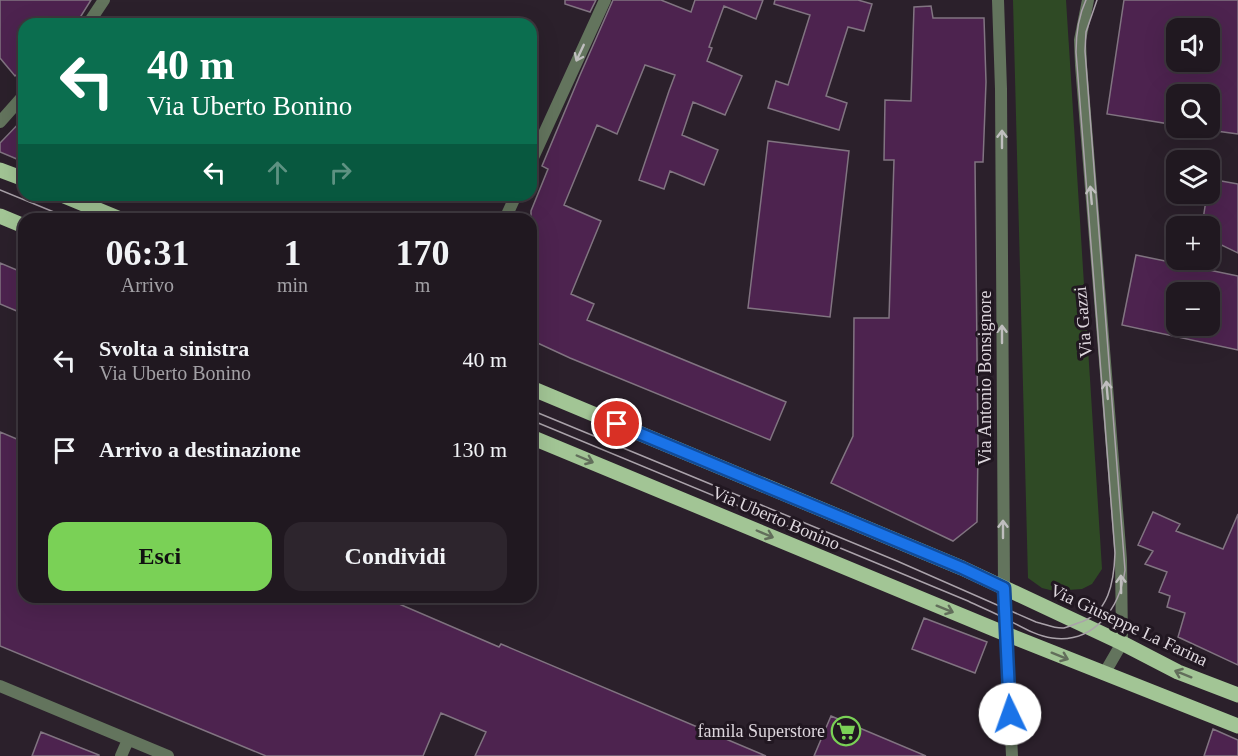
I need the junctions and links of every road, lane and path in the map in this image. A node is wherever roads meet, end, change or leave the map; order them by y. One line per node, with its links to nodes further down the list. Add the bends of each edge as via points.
1 (104, 0): 5 (street)
2 (605, 0): 8 (street, one-way to 8)
3 (998, 0): 17 (street, Via Antonio Bonsignore, one-way to 3)
4 (1088, 0): 19 (street, Via Gazzi, one-way to 4, via 1121,560 1081,65 1080,40)
5 (92, 18)
6 (18, 102): 7 (street)
7 (0, 122)
8 (537, 149)
9 (0, 170): 10 (main road)
10 (18, 177)
11 (76, 201): 12 (main road)
12 (106, 213)
13 (0, 216): 14 (main road)
14 (18, 224)
15 (537, 391): 17 (main road, Via Uberto Bonino)
16 (537, 439): 18 (main road, Via Uberto Bonino, one-way to 18)
17 (1004, 588): 18 (street, Via Antonio Bonsignore); 19 (main road, Via Giuseppe La Farina)
18 (1005, 634): 20 (main road, one-way to 20); 27 (street, Via Antonio Bonsignore)
19 (1122, 643): 20 (street); 22 (main road, Via Giuseppe La Farina, one-way to 19, via 1178,672)
20 (1104, 674): 23 (main road)
21 (0, 686): 24 (street)
22 (1238, 695)
23 (1238, 726)
24 (128, 740): 25 (street); 26 (street)
25 (121, 756)
26 (168, 756)
27 (1012, 756)

